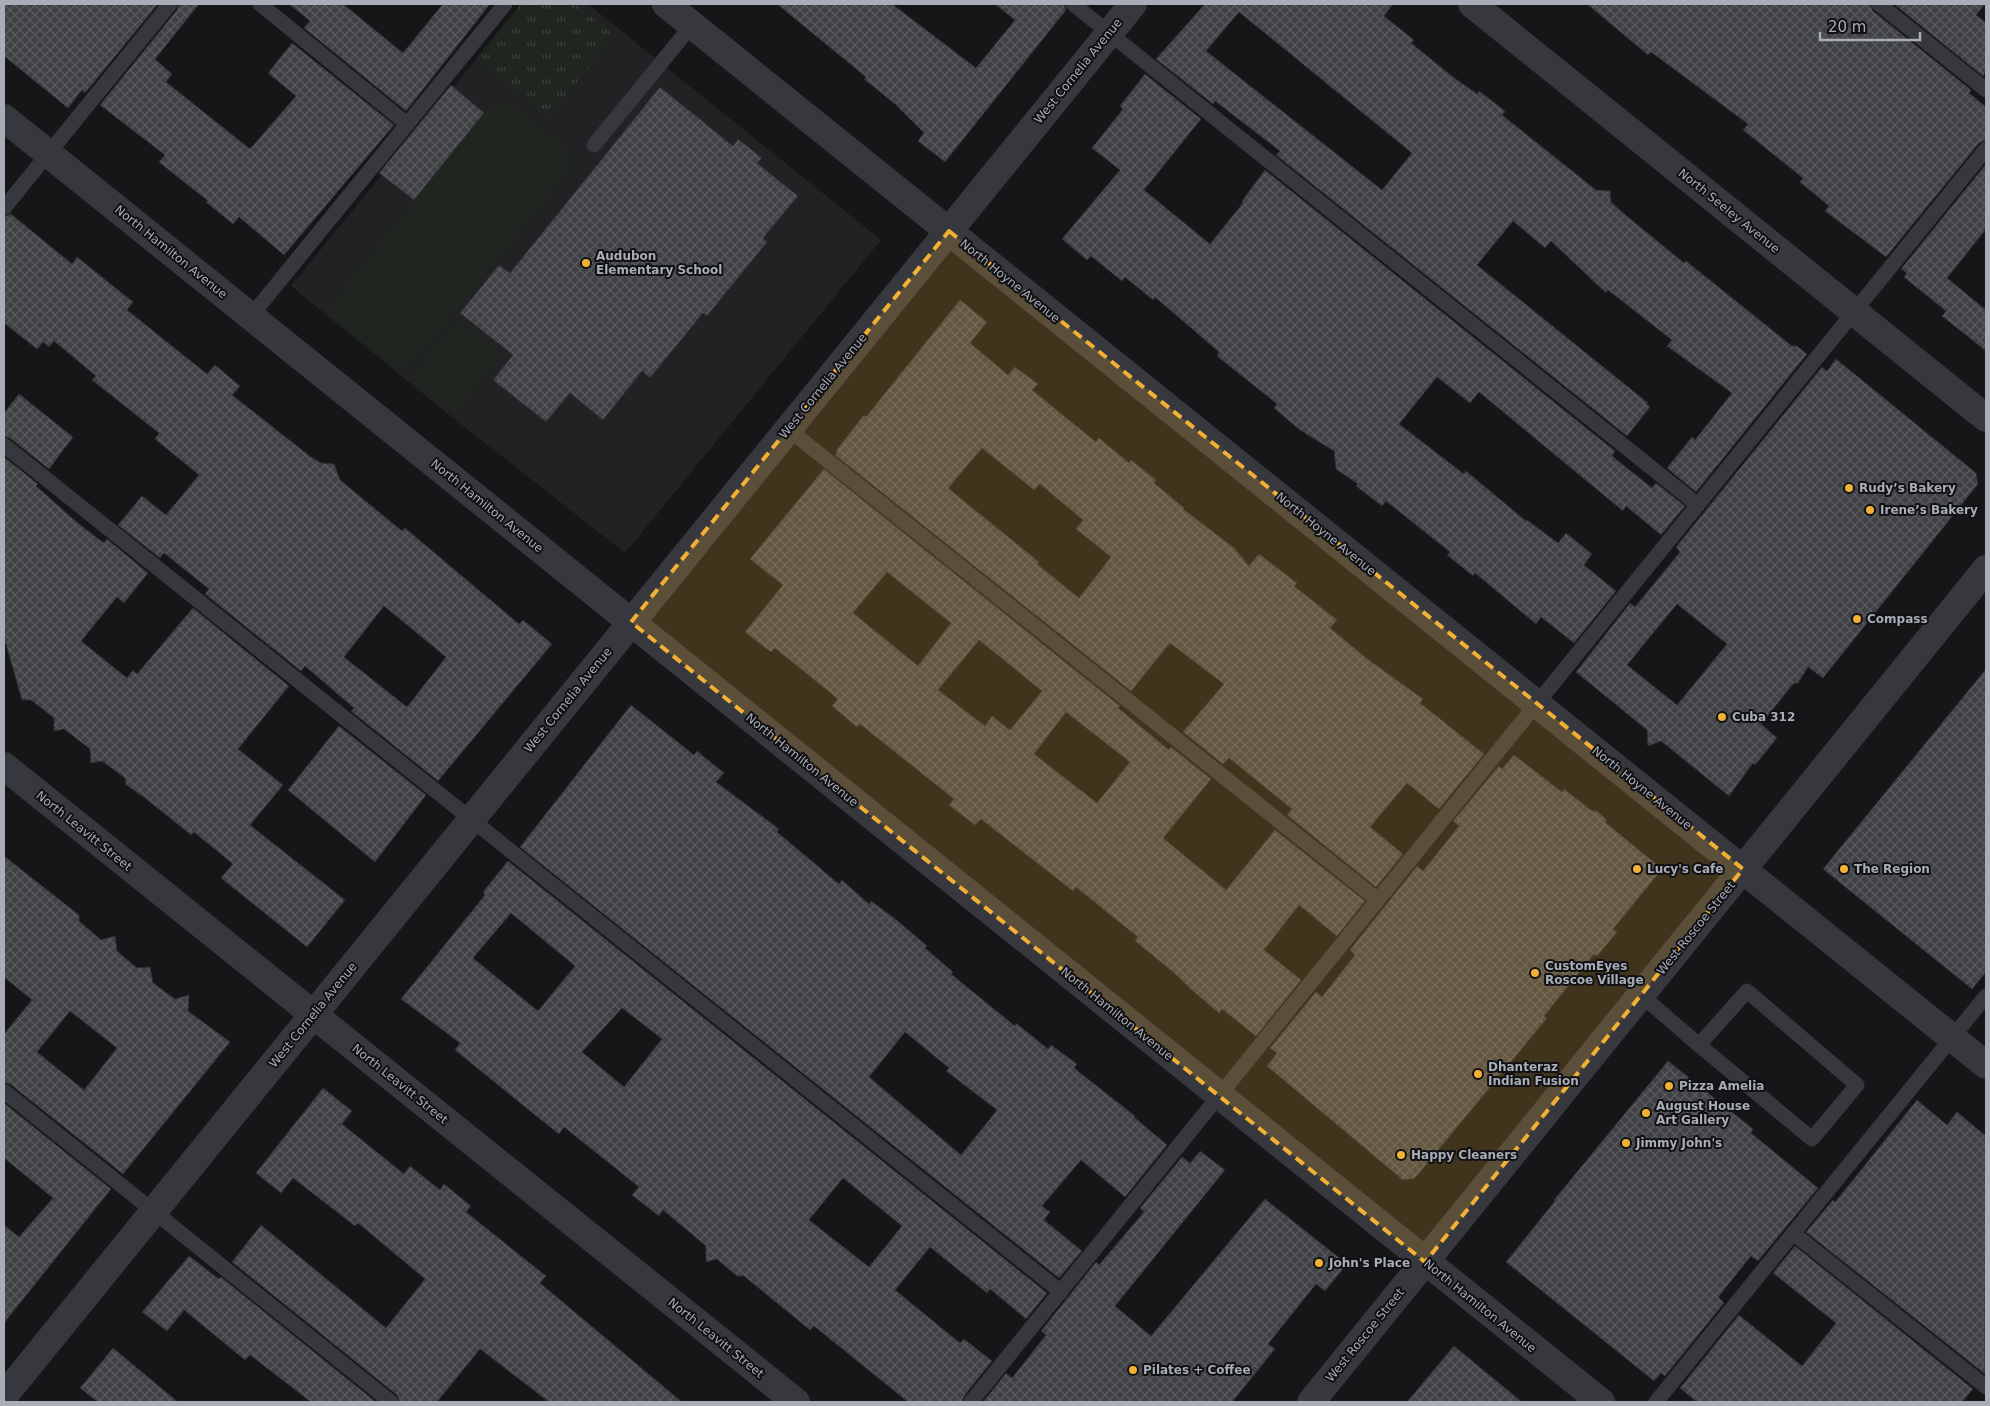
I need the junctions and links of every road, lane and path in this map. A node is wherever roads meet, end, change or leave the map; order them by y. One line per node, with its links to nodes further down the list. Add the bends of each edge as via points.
1 (170, 4): 16 (lane)
2 (260, 4): 13 (lane)
3 (505, 4): 13 (lane)
4 (666, 4): 9 (street, North Hoyne Avenue)
5 (1073, 4): 10 (lane)
6 (1133, 4): 10 (street, West Cornelia Avenue)
7 (1472, 4): 19 (street, North Seeley Avenue)
8 (1879, 4): 11 (lane)
9 (692, 25): 14 (lane); 18 (street, North Hoyne Avenue)
10 (1109, 33): 18 (street, West Cornelia Avenue); 24 (lane)
11 (1986, 90)
12 (4, 118): 16 (street, North Hamilton Avenue)
13 (407, 124): 20 (lane)
14 (594, 146)
15 (1986, 150): 19 (lane)
16 (48, 154): 17 (lane); 20 (street, North Hamilton Avenue)
17 (4, 208)
18 (949, 231): 22 (street, West Cornelia Avenue); 27 (street, North Hoyne Avenue)
19 (1855, 312): 21 (street, North Seeley Avenue); 24 (lane)
20 (251, 316): 26 (street, North Hamilton Avenue)
21 (1986, 418)
22 (788, 429): 26 (street, West Cornelia Avenue); 31 (lane)
23 (4, 445): 29 (lane)
24 (1698, 505): 27 (lane)
25 (1986, 569): 30 (street, West Roscoe Street)
26 (631, 622): 29 (street, West Cornelia Avenue); 39 (street, North Hamilton Avenue)
27 (1537, 704): 30 (street, North Hoyne Avenue); 31 (lane)
28 (4, 766): 34 (street, North Leavitt Street)
29 (472, 819): 34 (street, West Cornelia Avenue); 43 (lane)
30 (1743, 869): 32 (street, West Roscoe Street); 35 (street, North Hoyne Avenue)
31 (1378, 900): 39 (lane)
32 (1640, 995): 36 (lane); 42 (street, West Roscoe Street)
33 (1986, 996): 35 (lane)
34 (313, 1015): 40 (street, West Cornelia Avenue); 47 (street, North Leavitt Street)
35 (1952, 1038): 37 (street, North Hoyne Avenue); 41 (lane)
36 (1699, 1045): 36 (lane, via 1812,1139 1857,1085 1746,991)
37 (1986, 1065)
38 (4, 1091): 40 (lane)
39 (1219, 1096): 42 (street, North Hamilton Avenue); 43 (lane)
40 (154, 1211): 45 (street, West Cornelia Avenue); 46 (lane)
41 (1793, 1233): 44 (lane); 51 (lane)
42 (1425, 1262): 49 (street, West Roscoe Street); 50 (street, North Hamilton Avenue)
43 (1061, 1292): 48 (lane)
44 (1986, 1387)
45 (4, 1396)
46 (391, 1402)
47 (796, 1402)
48 (971, 1402)
49 (1311, 1402)
50 (1601, 1402)
51 (1656, 1402)

